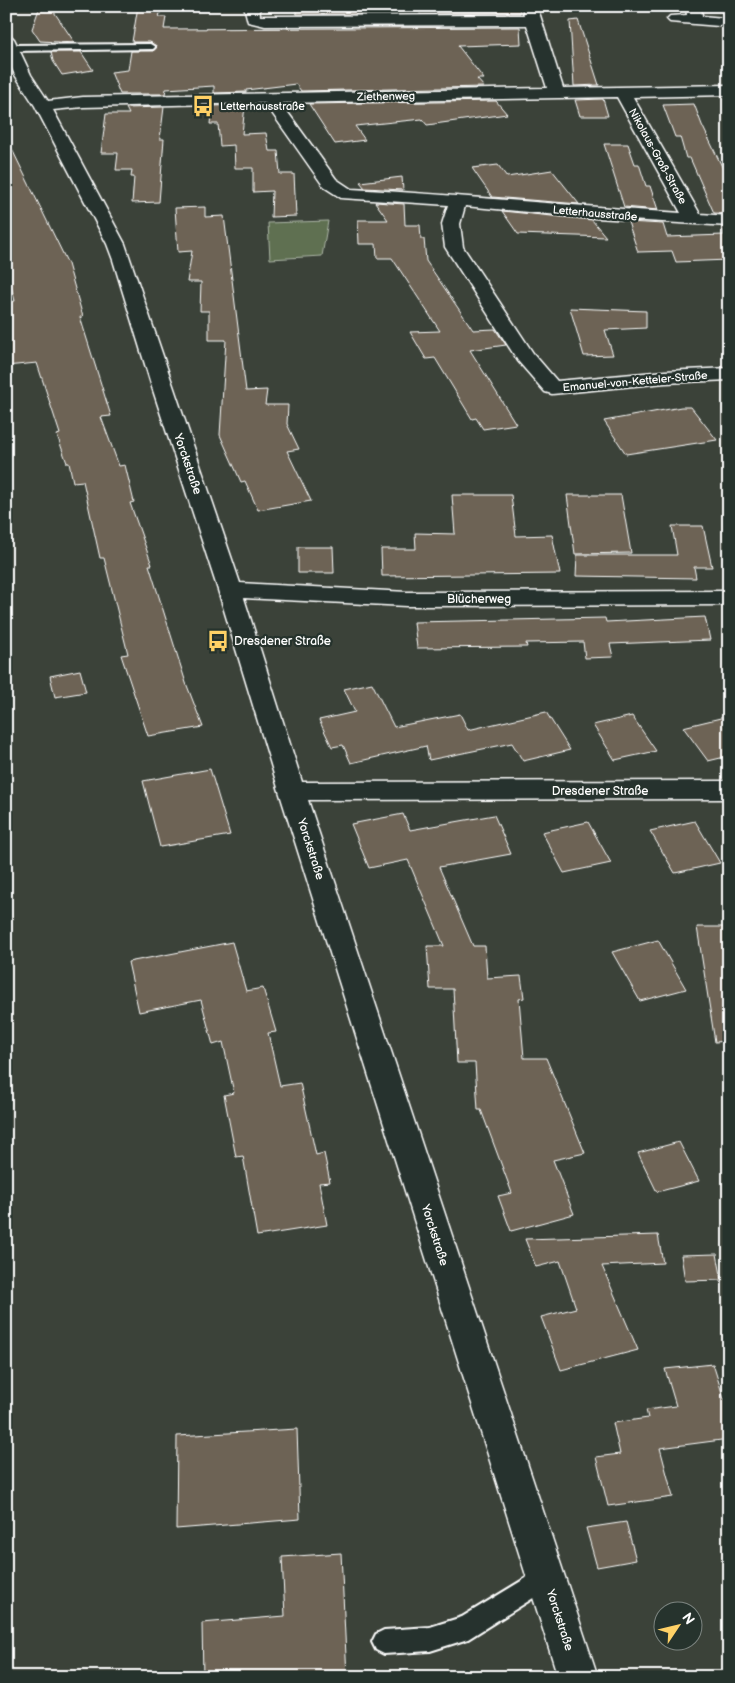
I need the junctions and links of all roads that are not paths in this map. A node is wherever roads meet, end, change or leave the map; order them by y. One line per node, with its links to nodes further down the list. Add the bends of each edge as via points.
1 (251, 6): 2 (street, via 253,19 265,21)
2 (392, 13): 3 (street)
3 (530, 13): 11 (street)
4 (694, 13): 5 (street); 6 (street)
5 (676, 19)
6 (719, 21)
7 (8, 44): 8 (lane); 13 (street, Yorckstraße, via 23,75)
8 (150, 48)
9 (729, 90): 10 (street, Ziethenweg)
10 (622, 93): 11 (street, Ziethenweg); 15 (street, Nikolaus-Groß-Straße)
11 (556, 94): 12 (street, Ziethenweg)
12 (269, 98): 13 (street, Ziethenweg, via 83,102); 14 (street, Letterhausstraße, via 337,189 347,194)
13 (44, 106): 18 (street, Yorckstraße, via 119,252)
14 (458, 200): 15 (street, Letterhausstraße); 17 (street, Emanuel-von-Ketteler-Straße, via 451,224 454,248 525,357 552,388 665,376)
15 (694, 220): 16 (street, Letterhausstraße)
16 (729, 221)
17 (729, 374)
18 (230, 590): 19 (street, Blücherweg, via 407,599); 21 (street, Yorckstraße)
19 (729, 598)
20 (729, 790): 21 (street, Dresdener Straße)
21 (292, 791): 22 (street, Yorckstraße)
22 (546, 1577): 23 (lane, via 468,1627 430,1640); 24 (street, Yorckstraße)
23 (384, 1642)
24 (578, 1677)

